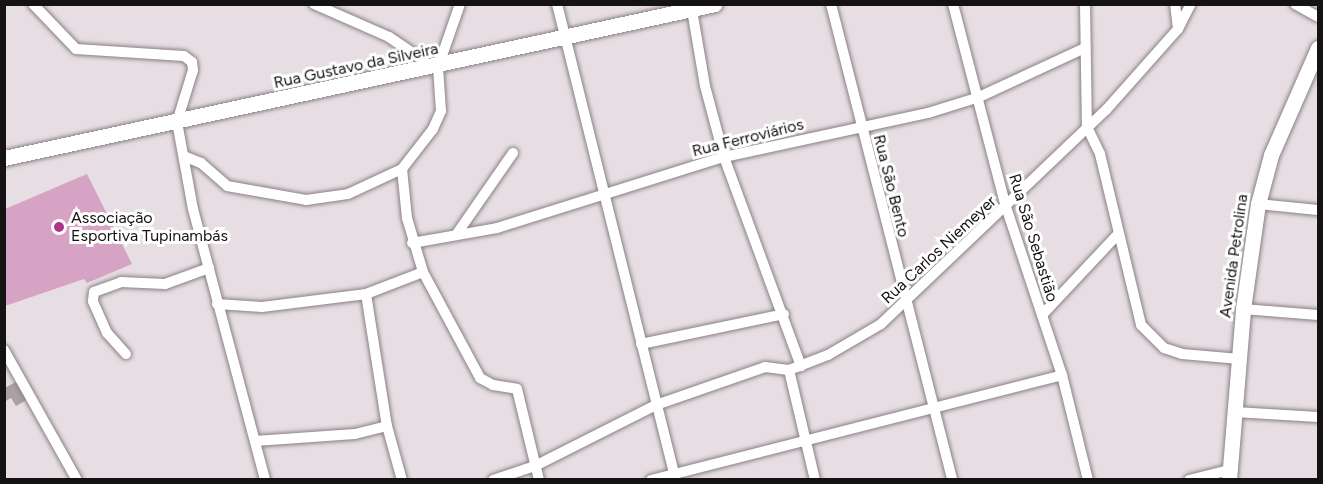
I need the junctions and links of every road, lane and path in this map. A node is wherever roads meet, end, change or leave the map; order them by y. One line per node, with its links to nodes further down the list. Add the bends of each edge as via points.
1 (33, 4): 20 (street, via 76,49 190,58 193,70)
2 (314, 4): 18 (street, via 389,37)
3 (460, 4): 18 (street)
4 (557, 4): 15 (street)
5 (715, 4): 12 (main road, Rua Gustavo da Silveira)
6 (831, 4): 21 (street, Rua São Bento)
7 (953, 4): 19 (street, Rua São Sebastião)
8 (1085, 4): 16 (street)
9 (1175, 4): 14 (street)
10 (1191, 4): 14 (street, Rua Carlos Niemeyer)
11 (1295, 4): 13 (street)
12 (692, 10): 15 (main road, Rua Gustavo da Silveira); 25 (street, via 705,86)
13 (1318, 17)
14 (1178, 29): 22 (street, Rua Carlos Niemeyer)
15 (568, 38): 18 (main road, Rua Gustavo da Silveira); 28 (street)
16 (1085, 48): 19 (street, Rua Ferroviários); 22 (street)
17 (1318, 48): 29 (main road, Avenida Petrolina, via 1271,155)
18 (432, 67): 20 (main road, Rua Gustavo da Silveira); 27 (street, via 441,111 433,129)
19 (979, 97): 21 (street, Rua Ferroviários, via 928,113); 30 (street, Rua São Sebastião)
20 (177, 122): 24 (street); 26 (main road, Rua Gustavo da Silveira)
21 (860, 125): 25 (street, Rua Ferroviários); 39 (street, Rua São Bento)
22 (1088, 127): 30 (street, Rua Carlos Niemeyer); 32 (street, via 1101,154)
23 (513, 153): 33 (street)
24 (186, 157): 27 (street, via 201,163 234,189 306,200 348,194); 35 (street, via 193,209)
25 (724, 157): 28 (street, Rua Ferroviários); 41 (street)
26 (4, 158)
27 (402, 169): 34 (street)
28 (604, 195): 33 (street, Rua Ferroviários, via 496,228); 44 (street)
29 (1258, 204): 31 (street); 40 (main road, Avenida Petrolina)
30 (1006, 207): 39 (street, Rua Carlos Niemeyer); 42 (street, Rua São Sebastião)
31 (1318, 210)
32 (1118, 234): 42 (street); 47 (street, via 1137,314 1154,340 1182,354)
33 (456, 235): 34 (street, Rua Ferroviários)
34 (412, 243): 36 (street)
35 (209, 267): 38 (street); 46 (street, via 165,284 121,282 94,292 93,301 107,333)
36 (423, 272): 37 (street); 58 (street, via 480,378 493,385 517,389)
37 (366, 294): 38 (street, via 262,307); 55 (street)
38 (217, 304): 56 (street)
39 (906, 304): 48 (street, Rua Carlos Niemeyer, via 855,341); 52 (street, Rua São Bento)
40 (1243, 309): 43 (street); 47 (main road, Avenida Petrolina)
41 (784, 314): 44 (street); 48 (street)
42 (1042, 315): 50 (street, Rua São Sebastião)
43 (1318, 315)
44 (641, 344): 51 (street)
45 (4, 350): 61 (street)
46 (126, 354)
47 (1240, 359): 53 (main road, Avenida Petrolina)
48 (801, 366): 49 (street, Rua Carlos Niemeyer)
49 (789, 370): 51 (street, Rua Carlos Niemeyer, via 765,368); 57 (street)
50 (1062, 375): 52 (street); 69 (street, Rua São Sebastião)
51 (656, 405): 58 (street, Rua Carlos Niemeyer); 60 (street)
52 (933, 407): 57 (street); 68 (street, Rua São Bento)
53 (1235, 412): 54 (street); 59 (main road, Avenida Petrolina)
54 (1318, 417)
55 (387, 426): 56 (street, via 355,434); 63 (street)
56 (255, 441): 62 (street)
57 (806, 441): 60 (street); 67 (street)
58 (534, 466): 64 (street, Rua Carlos Niemeyer); 65 (street)
59 (1229, 475): 70 (street)
60 (675, 477): 66 (street)
61 (78, 480)
62 (265, 480)
63 (402, 480)
64 (493, 480)
65 (539, 480)
66 (651, 480)
67 (815, 480)
68 (951, 480)
69 (1088, 480)
70 (1189, 480)

